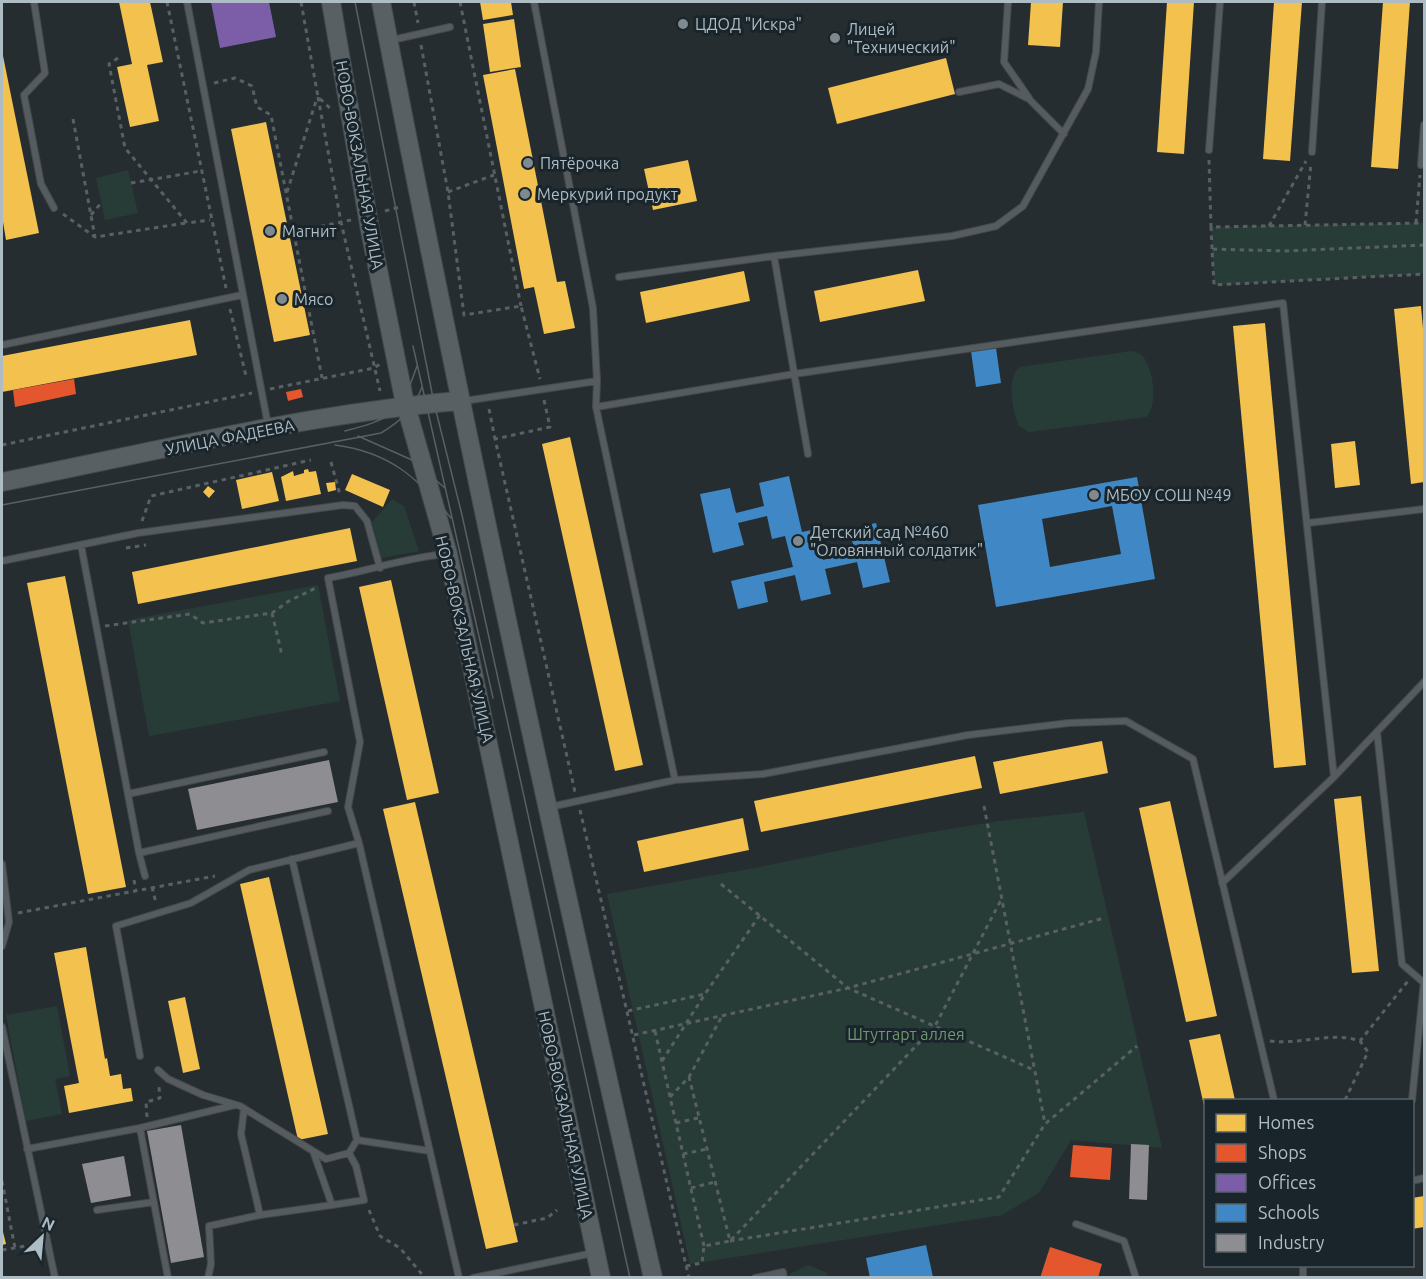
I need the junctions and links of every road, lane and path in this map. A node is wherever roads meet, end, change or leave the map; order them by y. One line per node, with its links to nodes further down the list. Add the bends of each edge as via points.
1 (34, 2): 34 (lane, via 45,73 24,95 41,184)
2 (167, 2): 26 (path)
3 (187, 2): 17 (lane)
4 (331, 2): 66 (main road, НОВО-ВОКЗАЛЬНАЯ УЛИЦА)
5 (381, 2): 15 (main road)
6 (414, 2): 14 (path)
7 (460, 2): 27 (path)
8 (534, 2): 60 (lane, via 593,308)
9 (1008, 2): 19 (lane, via 1004,62)
10 (1099, 2): 22 (lane, via 1096,52 1088,89)
11 (1220, 2): 23 (lane)
12 (1322, 2): 24 (lane)
13 (450, 27): 14 (lane)
14 (419, 34): 15 (lane); 30 (path)
15 (389, 41): 65 (main road)
16 (118, 58): 28 (path, via 109,64 125,148)
17 (204, 85): 31 (path, via 235,78 252,86 257,107 271,115); 53 (lane)
18 (958, 92): 19 (lane, via 999,84)
19 (1029, 99): 22 (lane)
20 (73, 119): 36 (path)
21 (1425, 125): 25 (lane)
22 (1064, 134): 50 (lane, via 1023,206 996,226 952,236)
23 (1209, 150): 45 (path)
24 (1312, 152): 43 (path); 44 (path)
25 (1421, 165): 41 (path)
26 (201, 171): 28 (path); 38 (path)
27 (495, 175): 30 (path); 55 (path)
28 (151, 179): 29 (path); 40 (path)
29 (131, 183)
30 (448, 192): 55 (path, via 464,315)
31 (287, 193): 39 (path, via 318,97); 46 (path)
32 (101, 203): 36 (path)
33 (400, 207): 35 (path)
34 (54, 208): 47 (path)
35 (383, 211)
36 (91, 215): 47 (path)
37 (357, 219): 39 (path)
38 (211, 220): 40 (path); 54 (path)
39 (341, 222): 46 (path); 63 (path)
40 (187, 223): 47 (path)
41 (1416, 223): 42 (path); 43 (path)
42 (1425, 223)
43 (1305, 225): 44 (path)
44 (1269, 226): 45 (path)
45 (1211, 227): 49 (path)
46 (294, 232): 58 (path)
47 (96, 237)
48 (1425, 245): 49 (path, via 1285,251)
49 (1212, 249): 51 (path, via 1214,285)
50 (774, 256): 52 (lane); 57 (lane)
51 (1425, 274)
52 (619, 277)
53 (242, 295): 54 (lane); 62 (lane)
54 (228, 298): 56 (lane); 64 (path)
55 (520, 306): 61 (path)
56 (2, 345)
57 (794, 374): 67 (lane); 70 (lane); 76 (lane, via 1283,303)
58 (322, 378)
59 (306, 381): 62 (path)
60 (597, 381): 61 (lane); 67 (lane)
61 (542, 390): 65 (lane); 94 (path, via 550,427 495,440)
62 (262, 391): 64 (path); 68 (lane)
63 (380, 391)
64 (250, 393): 69 (path)
65 (459, 401): 66 (main road, УЛИЦА ФАДЕЕВА); 96 (main road)
66 (405, 406): 68 (main road, УЛИЦА ФАДЕЕВА); 81 (main road, НОВО-ВОКЗАЛЬНАЯ УЛИЦА)
67 (596, 407): 92 (lane)
68 (268, 429): 73 (main road, УЛИЦА ФАДЕЕВА)
69 (2, 445)
70 (808, 454)
71 (311, 460): 77 (path, via 151,496)
72 (331, 462): 74 (path)
73 (2, 482)
74 (343, 505): 79 (lane, via 138,533); 83 (lane, via 355,506 363,513)
75 (1425, 509): 76 (lane)
76 (1308, 524): 91 (lane)
77 (140, 526)
78 (152, 544): 80 (path)
79 (81, 545): 82 (lane); 86 (lane)
80 (118, 550)
81 (448, 554): 83 (lane); 167 (main road, НОВО-ВОКЗАЛЬНАЯ УЛИЦА)
82 (2, 561)
83 (380, 568): 84 (lane)
84 (328, 578): 85 (path, via 314,591); 98 (lane, via 360,742 348,807)
85 (272, 613): 86 (path, via 202,623 190,614); 87 (path, via 281,651)
86 (99, 627): 93 (lane)
87 (276, 652)
88 (1425, 682): 89 (lane)
89 (1377, 732): 91 (lane); 115 (lane, via 1402,964)
90 (324, 752): 93 (lane)
91 (1334, 777): 104 (lane)
92 (675, 780): 94 (lane); 104 (lane, via 762,774 968,735 1069,723 1126,721 1193,759)
93 (128, 794): 99 (lane)
94 (577, 802): 96 (lane); 119 (path)
95 (984, 806): 107 (path)
96 (549, 807): 176 (main road)
97 (328, 812): 99 (lane)
98 (359, 843): 100 (lane); 148 (lane)
99 (139, 853): 102 (lane)
100 (292, 859): 108 (lane, via 249,870 191,903); 144 (lane)
101 (2, 864): 109 (lane)
102 (144, 876)
103 (215, 876): 106 (path)
104 (1222, 883): 126 (lane)
105 (722, 884): 110 (path)
106 (152, 887): 108 (path); 109 (path)
107 (1002, 898): 112 (path); 114 (path)
108 (159, 913): 129 (lane, via 116,926)
109 (8, 914): 113 (lane)
110 (760, 915): 117 (path); 118 (path)
111 (1104, 918): 112 (path)
112 (1010, 944): 114 (path); 132 (path)
113 (2, 946)
114 (972, 954): 117 (path); 122 (path)
115 (1414, 974): 116 (lane); 127 (path)
116 (1424, 981): 137 (lane)
117 (848, 988): 120 (path); 122 (path)
118 (705, 994): 119 (path); 121 (path)
119 (628, 1011): 125 (path)
120 (723, 1014): 121 (path); 133 (path)
121 (686, 1023): 124 (path); 130 (path)
122 (935, 1026): 132 (path); 162 (path)
123 (2, 1027): 145 (lane)
124 (655, 1031): 125 (path); 130 (path)
125 (634, 1035): 168 (path)
126 (1260, 1039): 127 (path, via 1299,1043 1348,1036); 135 (lane)
127 (1360, 1041): 136 (path, via 1368,1052)
128 (1137, 1046): 142 (path)
129 (140, 1056)
130 (662, 1061): 134 (path)
131 (158, 1070): 138 (lane, via 168,1079 203,1095); 143 (path, via 160,1098 146,1102 147,1120)
132 (1034, 1070): 142 (path)
133 (688, 1077): 134 (path); 140 (path)
134 (670, 1097): 141 (path)
135 (1274, 1099)
136 (1346, 1099)
137 (1412, 1099)
138 (236, 1105): 139 (lane); 143 (lane)
139 (244, 1110): 147 (lane); 159 (lane, via 241,1134)
140 (699, 1118): 141 (path); 146 (path)
141 (676, 1123): 150 (path)
142 (1045, 1124): 162 (path, via 999,1197)
143 (140, 1128): 145 (lane); 155 (lane)
144 (357, 1140): 148 (lane); 149 (lane)
145 (27, 1149): 163 (lane)
146 (706, 1149): 150 (path); 152 (path)
147 (313, 1151): 149 (lane, via 326,1159); 156 (lane)
148 (430, 1151): 173 (lane)
149 (349, 1153): 154 (lane)
150 (683, 1154): 153 (path)
151 (2, 1181): 165 (path)
152 (715, 1182): 153 (path); 162 (path)
153 (691, 1188): 164 (path)
154 (364, 1200): 156 (lane); 172 (path, via 380,1236 400,1248)
155 (154, 1202): 157 (lane); 170 (lane)
156 (332, 1205): 159 (lane)
157 (97, 1210)
158 (556, 1210): 161 (path, via 547,1218)
159 (260, 1215): 171 (lane, via 209,1226)
160 (1077, 1224): 180 (lane, via 1124,1241)
161 (514, 1225)
162 (730, 1241): 164 (path)
163 (47, 1242): 165 (path); 169 (lane)
164 (704, 1246): 168 (path, via 702,1263)
165 (15, 1248): 166 (path)
166 (2, 1250)
167 (595, 1253): 174 (lane); 175 (main road, НОВО-ВОКЗАЛЬНАЯ УЛИЦА)
168 (686, 1266): 177 (path)
169 (55, 1278)
170 (168, 1278)
171 (208, 1278)
172 (425, 1278)
173 (459, 1278)
174 (473, 1278)
175 (601, 1278)
176 (653, 1278)
177 (689, 1278)
178 (755, 1278): 179 (lane, via 783,1272)
179 (784, 1278)
180 (1136, 1278)

